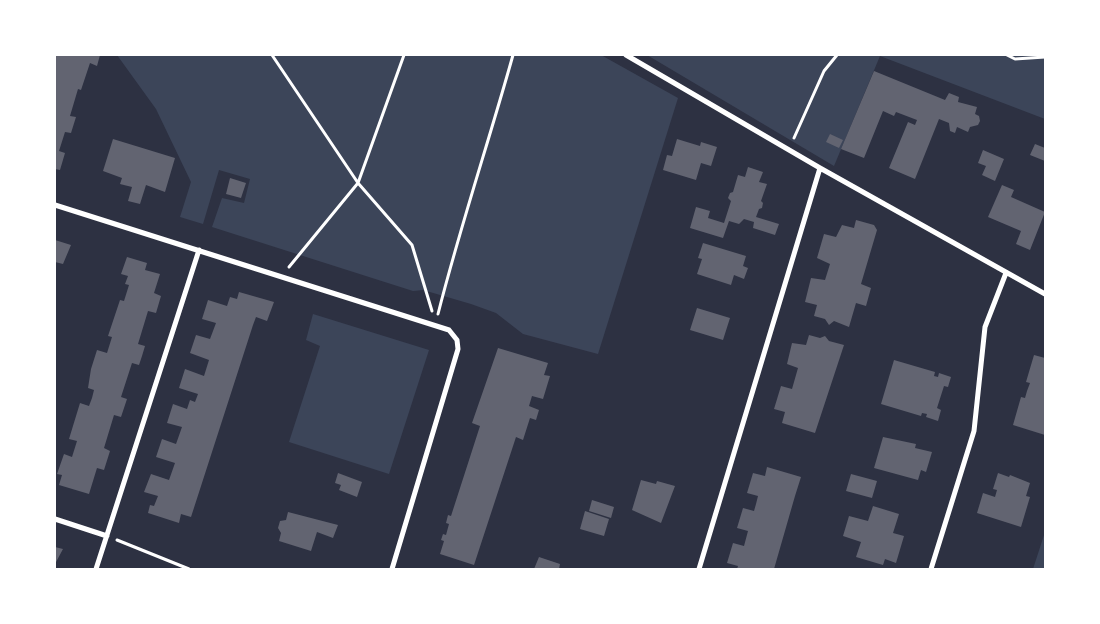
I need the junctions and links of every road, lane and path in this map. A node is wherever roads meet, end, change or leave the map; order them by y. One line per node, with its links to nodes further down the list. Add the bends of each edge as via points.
1 (272, 55): 10 (path)
2 (404, 55): 10 (path)
3 (513, 55): 16 (path, via 450,266)
4 (626, 55): 8 (street)
5 (837, 55): 8 (path, via 824,71)
6 (1007, 55): 7 (path, via 1015,59)
7 (1045, 57)
8 (789, 150): 9 (street)
9 (820, 168): 13 (street); 22 (street)
10 (358, 183): 14 (path); 16 (path, via 412,245)
11 (55, 205): 12 (street)
12 (199, 250): 14 (street); 18 (street)
13 (1006, 273): 15 (street); 23 (street, via 985,327 974,431)
14 (282, 276): 16 (street)
15 (1045, 294)
16 (436, 324): 21 (street, via 449,330 457,340 458,349)
17 (55, 519): 18 (street)
18 (107, 536): 19 (street); 20 (path)
19 (96, 569)
20 (189, 569)
21 (392, 569)
22 (699, 569)
23 (931, 569)

